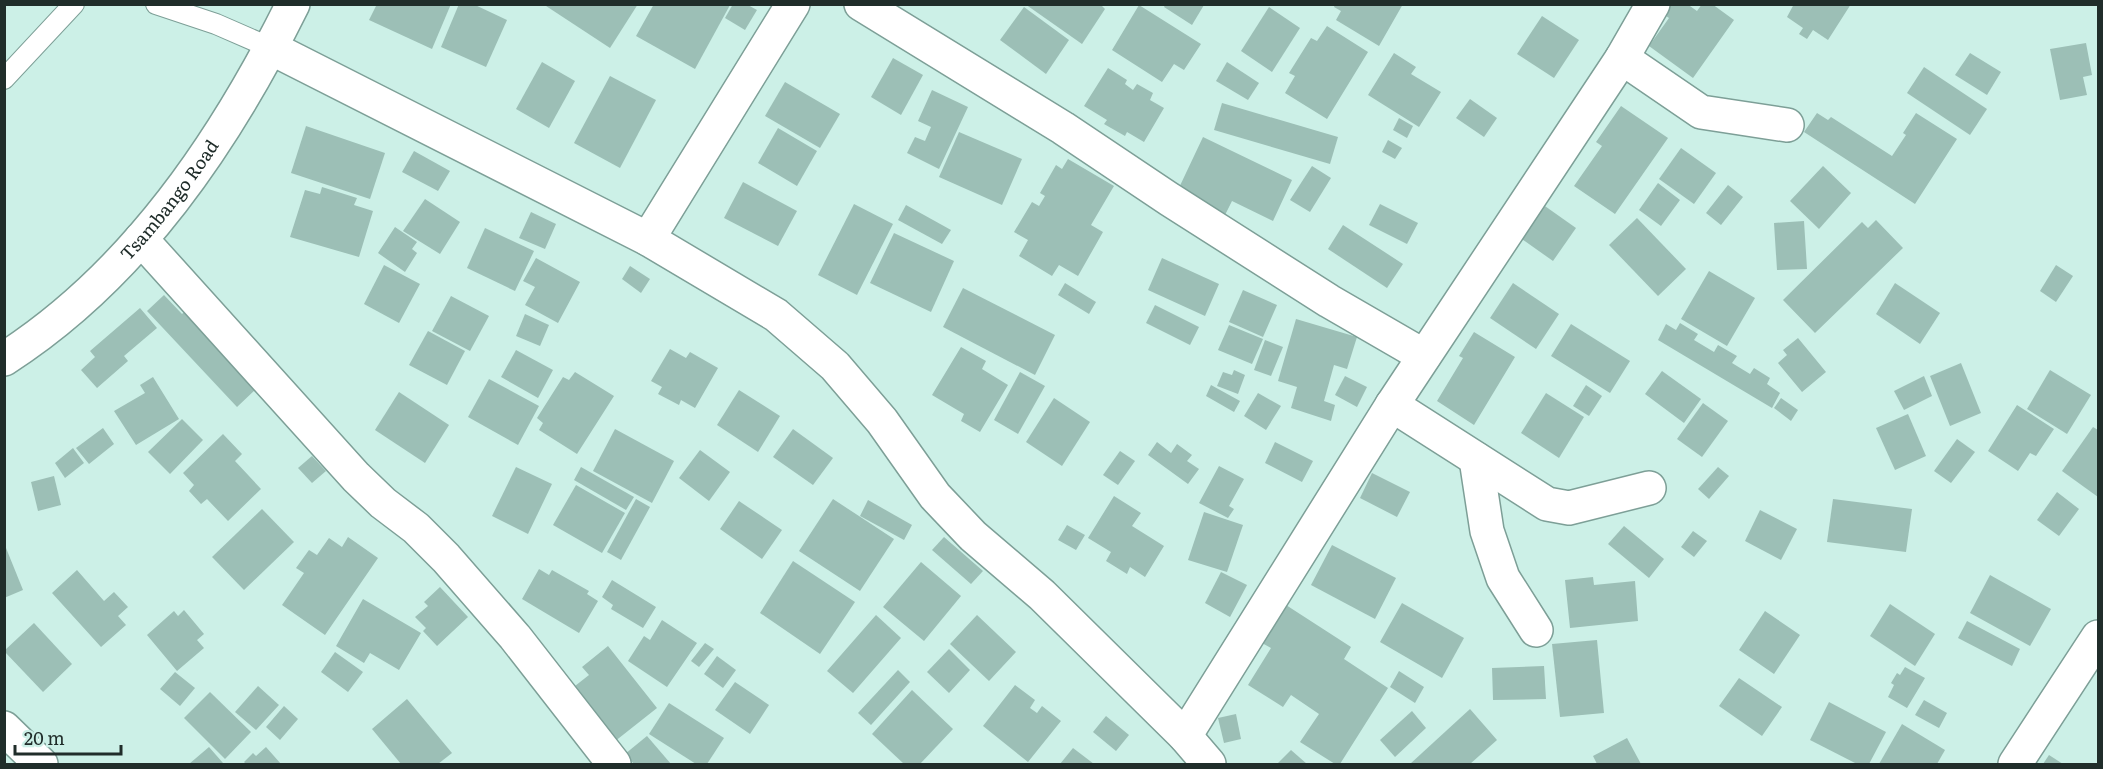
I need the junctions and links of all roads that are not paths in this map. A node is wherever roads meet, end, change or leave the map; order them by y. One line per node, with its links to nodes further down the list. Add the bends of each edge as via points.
1 (74, 4): 9 (lane)
2 (156, 4): 7 (lane)
3 (293, 4): 7 (street, Tsambango Road)
4 (793, 4): 12 (street)
5 (861, 4): 13 (street, via 1063,128 1329,301)
6 (1653, 4): 8 (street)
7 (271, 48): 11 (street, Tsambango Road, via 216,142); 12 (street)
8 (1622, 58): 10 (street, via 1701,112); 13 (street)
9 (4, 79)
10 (1787, 125)
11 (141, 239): 14 (street, Tsambango Road, via 68,311); 24 (street, via 356,477 446,558 515,637)
12 (648, 239): 21 (street, via 776,315 835,366 882,421 935,496)
13 (1424, 356): 15 (street)
14 (4, 359)
15 (1392, 405): 16 (street); 21 (street)
16 (1476, 459): 17 (street, via 1546,504 1569,508); 18 (street, via 1487,531 1503,578)
17 (1649, 488)
18 (1536, 630)
19 (2098, 637): 25 (street)
20 (4, 728): 23 (street)
21 (1185, 736): 22 (street)
22 (1209, 764)
23 (41, 765)
24 (614, 765)
25 (2015, 765)

